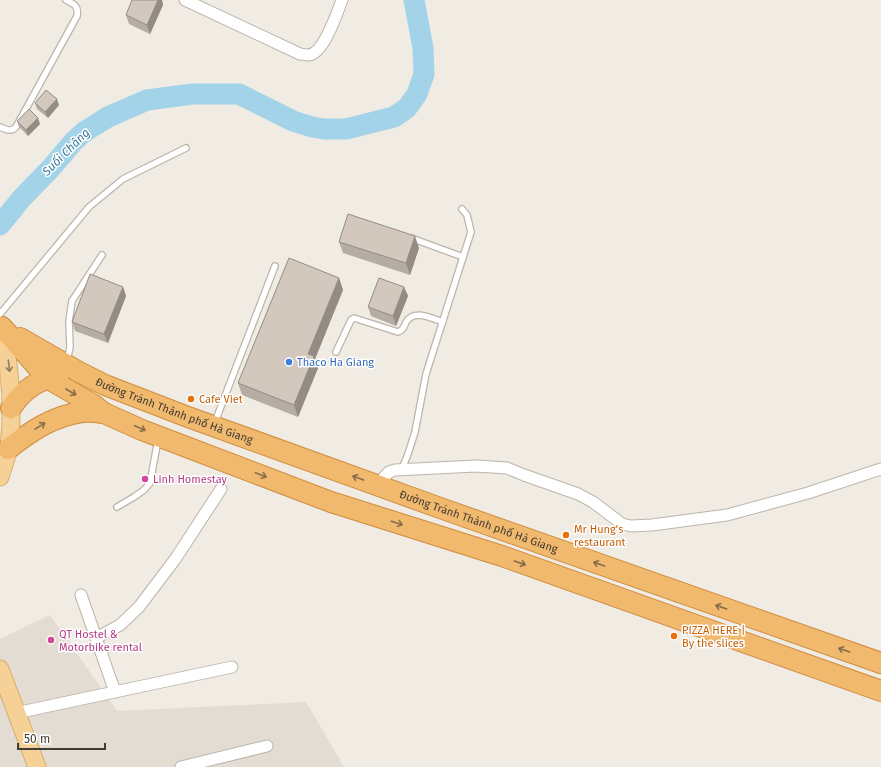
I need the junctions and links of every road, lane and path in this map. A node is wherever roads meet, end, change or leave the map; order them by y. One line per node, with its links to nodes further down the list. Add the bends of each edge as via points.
1 (66, 0): 4 (lane, via 76,6 77,16 16,127 9,131)
2 (185, 0): 3 (street, via 300,54 308,55 314,53 327,38)
3 (342, 0)
4 (0, 127)
5 (186, 148): 11 (lane, via 123,179 89,207)
6 (462, 210): 9 (lane, via 468,215 471,232)
7 (404, 236): 9 (lane)
8 (102, 255): 14 (lane, via 72,301 69,321)
9 (463, 257): 12 (lane)
10 (275, 266): 18 (lane)
11 (1, 322): 14 (highway, Đường Tránh Thành phố Hà Giang); 15 (highway); 16 (main road, one-way to 16, via 10,379)
12 (443, 322): 13 (lane, via 415,315 398,332 354,318); 21 (lane, via 426,374 414,432)
13 (336, 352)
14 (73, 369): 15 (highway); 18 (highway, Đường Tránh Thành phố Hà Giang, via 105,385)
15 (47, 378): 16 (highway, via 26,390); 17 (highway, one-way to 17)
16 (11, 408): 20 (main road)
17 (104, 413): 19 (highway, one-way to 19); 20 (highway, one-way to 17, via 57,418 84,412)
18 (214, 426): 24 (highway, Đường Tránh Thành phố Hà Giang, one-way to 18)
19 (159, 436): 26 (lane, via 150,484); 27 (highway, one-way to 27, via 331,502)
20 (8, 449): 23 (main road)
21 (402, 469): 22 (street, via 476,466 507,468 578,494 622,524 631,526 727,515 808,493); 24 (street, via 389,472)
22 (881, 469)
23 (0, 477)
24 (377, 485): 27 (highway); 30 (highway, Đường Tránh Thành phố Hà Giang, one-way to 24)
25 (221, 490): 29 (street, via 139,608 120,625)
26 (117, 507)
27 (365, 512): 31 (highway, one-way to 31, via 502,556)
28 (81, 595): 29 (street)
29 (96, 638): 36 (street)
30 (809, 638): 31 (highway); 32 (highway, Đường Tránh Thành phố Hà Giang, one-way to 30)
31 (800, 662): 35 (highway)
32 (881, 663)
33 (232, 667): 36 (street)
34 (0, 669): 37 (main road)
35 (881, 691)
36 (115, 692): 37 (street)
37 (16, 713): 39 (main road)
38 (267, 746): 40 (street)
39 (37, 767)
40 (180, 767)

